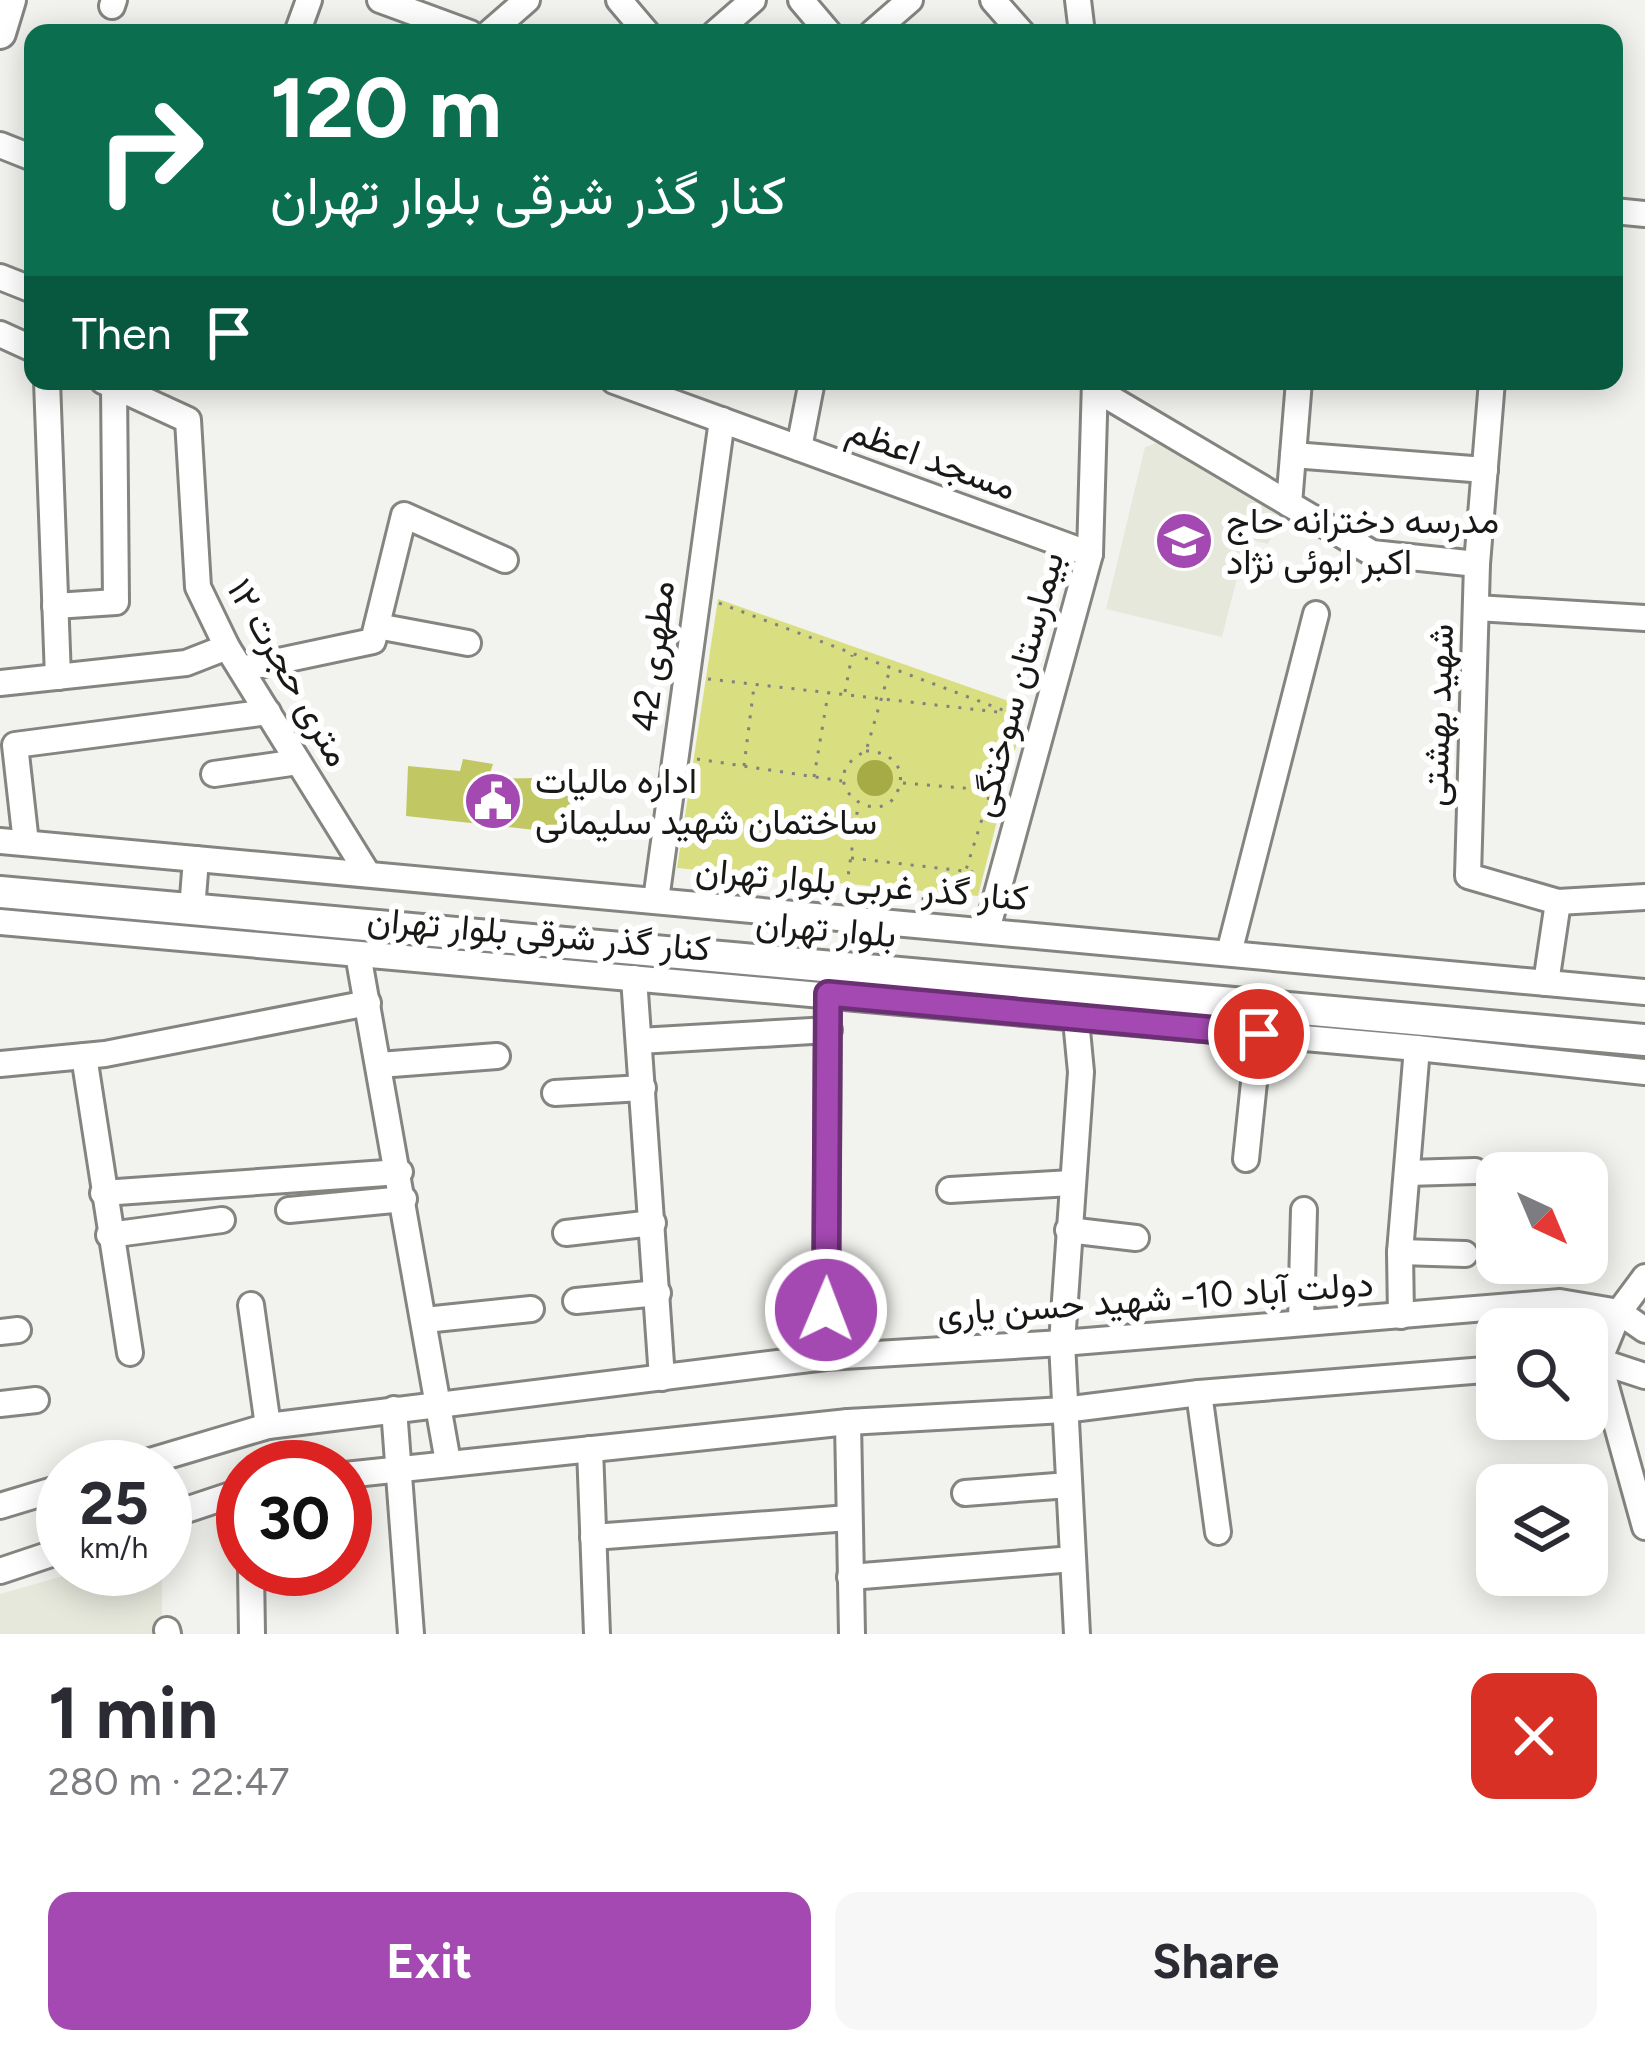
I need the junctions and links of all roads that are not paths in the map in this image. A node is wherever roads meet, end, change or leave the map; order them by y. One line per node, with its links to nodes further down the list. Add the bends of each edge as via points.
1 (10, 0): 16 (main road)
2 (380, 0): 9 (street)
3 (527, 0): 10 (street)
4 (619, 0): 11 (street)
5 (753, 0): 12 (street)
6 (801, 0): 13 (street)
7 (910, 0): 14 (street)
8 (992, 0): 15 (street)
9 (445, 24)
10 (499, 24)
11 (639, 24)
12 (725, 24)
13 (822, 24)
14 (882, 24)
15 (1014, 24)
16 (0, 33)
17 (47, 390): 34 (street)
18 (108, 390): 34 (street, via 116,602)
19 (123, 390): 40 (street, ۱۲ متری حجرت, via 188,420 198,587)
20 (645, 390): 26 (street, مسجد اعظم)
21 (810, 390): 27 (street)
22 (1095, 390): 31 (street, بیمارستان سوختگی)
23 (1103, 390): 30 (street)
24 (1298, 390): 28 (street)
25 (1491, 390): 29 (street, شهید بهشتی)
26 (722, 420): 27 (street, مسجد اعظم); 55 (street, مطهری 42)
27 (800, 448): 31 (street, مسجد اعظم)
28 (1293, 455): 29 (street); 30 (street)
29 (1485, 470): 33 (street, شهید بهشتی)
30 (1289, 504): 33 (street, via 1372,553)
31 (1090, 554): 58 (street, بیمارستان سوختگی)
32 (505, 560): 38 (street, via 404,515)
33 (1477, 564): 35 (street, شهید بهشتی)
34 (55, 606): 42 (street)
35 (1476, 608): 37 (street); 56 (street, شهید بهشتی, via 1468,876)
36 (1316, 614): 59 (street)
37 (1645, 618)
38 (377, 626): 39 (street); 41 (street, via 373,641)
39 (469, 644)
40 (227, 647): 41 (street, ۱۲ متری حجرت); 42 (street, via 186,663)
41 (241, 669): 44 (street, ۱۲ متری حجرت)
42 (58, 677): 43 (street)
43 (0, 683)
44 (268, 712): 45 (street, ۱۲ متری حجرت); 48 (street, via 15,745)
45 (298, 762): 46 (street); 51 (street, ۱۲ متری حجرت)
46 (214, 774)
47 (0, 841): 48 (street, کنار گذر غربی بلوار تهران)
48 (26, 844): 49 (street, کنار گذر غربی بلوار تهران)
49 (196, 859): 51 (street, کنار گذر غربی بلوار تهران); 53 (street)
50 (0, 874): 53 (main road, بلوار تهران)
51 (368, 874): 55 (street, کنار گذر غربی بلوار تهران)
52 (0, 892): 70 (main road, بلوار تهران)
53 (193, 897): 67 (main road, بلوار تهران)
54 (1645, 897): 56 (street)
55 (656, 901): 58 (street, کنار گذر غربی بلوار تهران)
56 (1558, 902): 62 (street)
57 (0, 922): 60 (street, کنار گذر شرقی بلوار تهران)
58 (987, 930): 59 (street, کنار گذر غربی بلوار تهران)
59 (1229, 953): 62 (street, کنار گذر غربی بلوار تهران)
60 (358, 954): 61 (street, کنار گذر شرقی بلوار تهران); 65 (street)
61 (634, 978): 64 (street, کنار گذر شرقی بلوار تهران); 71 (street)
62 (1546, 983): 63 (street, کنار گذر غربی بلوار تهران)
63 (1645, 992)
64 (828, 994): 66 (street, کنار گذر شرقی بلوار تهران); 68 (street)
65 (368, 1003): 74 (street); 76 (street)
66 (1076, 1020): 69 (street, کنار گذر شرقی بلوار تهران); 84 (street, via 1081,1072)
67 (1645, 1020)
68 (829, 1030): 71 (street); 111 (street)
69 (1259, 1034): 72 (street, کنار گذر شرقی بلوار تهران); 80 (street)
70 (1645, 1040)
71 (639, 1041): 78 (street)
72 (1417, 1048): 77 (street, کنار گذر شرقی بلوار تهران); 83 (street)
73 (497, 1056): 76 (street)
74 (84, 1057): 75 (street); 86 (street)
75 (0, 1064)
76 (380, 1065): 82 (street)
77 (1645, 1072)
78 (643, 1088): 79 (street); 91 (street)
79 (556, 1093)
80 (1246, 1159)
81 (1475, 1171): 83 (street)
82 (400, 1172): 86 (street); 87 (street)
83 (1407, 1173): 96 (street)
84 (1071, 1183): 85 (street); 92 (street)
85 (950, 1190)
86 (103, 1193): 94 (street)
87 (404, 1199): 88 (street); 105 (street)
88 (289, 1210)
89 (1304, 1210): 106 (street)
90 (222, 1220): 94 (street)
91 (653, 1223): 93 (street); 99 (street)
92 (1068, 1231): 95 (street); 109 (street)
93 (566, 1233)
94 (109, 1235): 110 (street)
95 (1136, 1238)
96 (1400, 1252): 97 (street); 104 (street)
97 (1466, 1254)
98 (1645, 1277): 103 (street)
99 (658, 1293): 100 (street); 115 (street)
100 (576, 1301)
101 (251, 1305): 124 (street)
102 (531, 1309): 105 (street)
103 (1618, 1312): 104 (street, دولت آباد 10- شهید حسن یاری, via 1560,1302); 107 (street); 108 (street)
104 (1401, 1316): 106 (street, دولت آباد 10- شهید حسن یاری)
105 (425, 1320): 119 (street)
106 (1301, 1321): 109 (street, دولت آباد 10- شهید حسن یاری)
107 (1644, 1328)
108 (1608, 1332)
109 (1062, 1343): 111 (street, دولت آباد 10- شهید حسن یاری); 121 (street)
110 (130, 1353)
111 (826, 1357): 115 (street, دولت آباد 10- شهید حسن یاری)
112 (1608, 1366): 114 (street)
113 (1476, 1371): 116 (street)
114 (1645, 1376)
115 (662, 1378): 119 (street, دولت آباد 10- شهید حسن یاری)
116 (1199, 1394): 121 (street); 136 (street)
117 (36, 1400): 118 (street)
118 (0, 1404)
119 (440, 1406): 120 (street, دولت آباد 10- شهید حسن یاری); 127 (street)
120 (394, 1409): 124 (street, دولت آباد 10- شهید حسن یاری); 128 (street)
121 (1064, 1409): 123 (street); 130 (street)
122 (1608, 1410): 135 (street)
123 (848, 1421): 126 (street); 134 (street)
124 (268, 1426): 125 (street, دولت آباد 10- شهید حسن یاری)
125 (192, 1449)
126 (590, 1449): 127 (street); 137 (street)
127 (448, 1462): 128 (street)
128 (400, 1466): 129 (street); 144 (street)
129 (372, 1470)
130 (1069, 1485): 131 (street); 139 (street)
131 (965, 1493)
132 (36, 1495): 133 (street)
133 (0, 1506)
134 (850, 1518): 137 (street); 141 (street)
135 (1645, 1527)
136 (1219, 1532)
137 (593, 1537): 145 (street)
138 (36, 1559): 140 (street)
139 (1073, 1559): 141 (street); 147 (street)
140 (0, 1570)
141 (850, 1576): 146 (street)
142 (251, 1596): 143 (street)
143 (252, 1634)
144 (411, 1634)
145 (597, 1634)
146 (852, 1634)
147 (1077, 1634)

